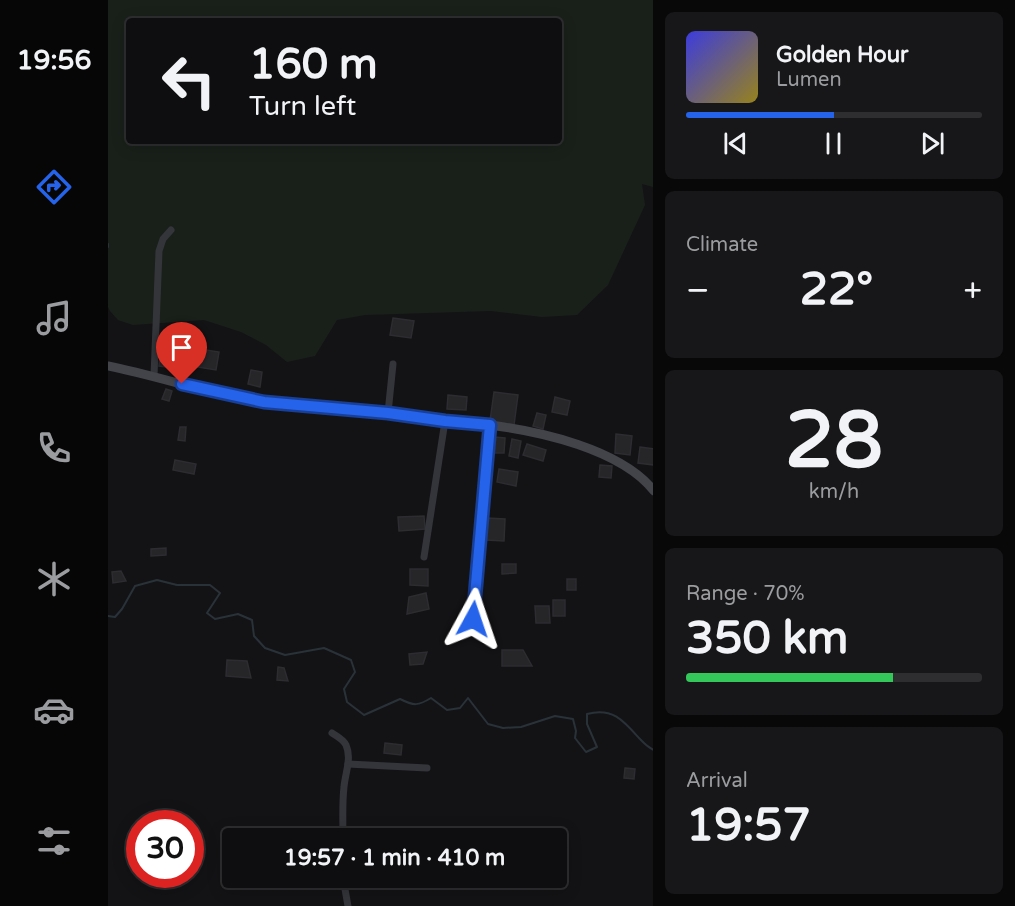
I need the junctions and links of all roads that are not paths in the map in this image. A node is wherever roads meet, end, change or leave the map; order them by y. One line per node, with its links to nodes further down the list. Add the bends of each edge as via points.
1 (171, 230): 4 (street, via 159,250)
2 (393, 364): 5 (street)
3 (108, 366): 4 (street)
4 (154, 376): 5 (street, via 254,401)
5 (388, 413): 6 (street)
6 (445, 421): 7 (street); 9 (street)
7 (490, 425): 8 (street, via 593,451 632,470); 10 (street)
8 (653, 490)
9 (424, 557)
10 (473, 619)
11 (332, 733): 12 (street, via 344,742)
12 (348, 764): 13 (street); 14 (street)
13 (427, 768)
14 (343, 828)
15 (344, 888): 16 (street)
16 (348, 906)

